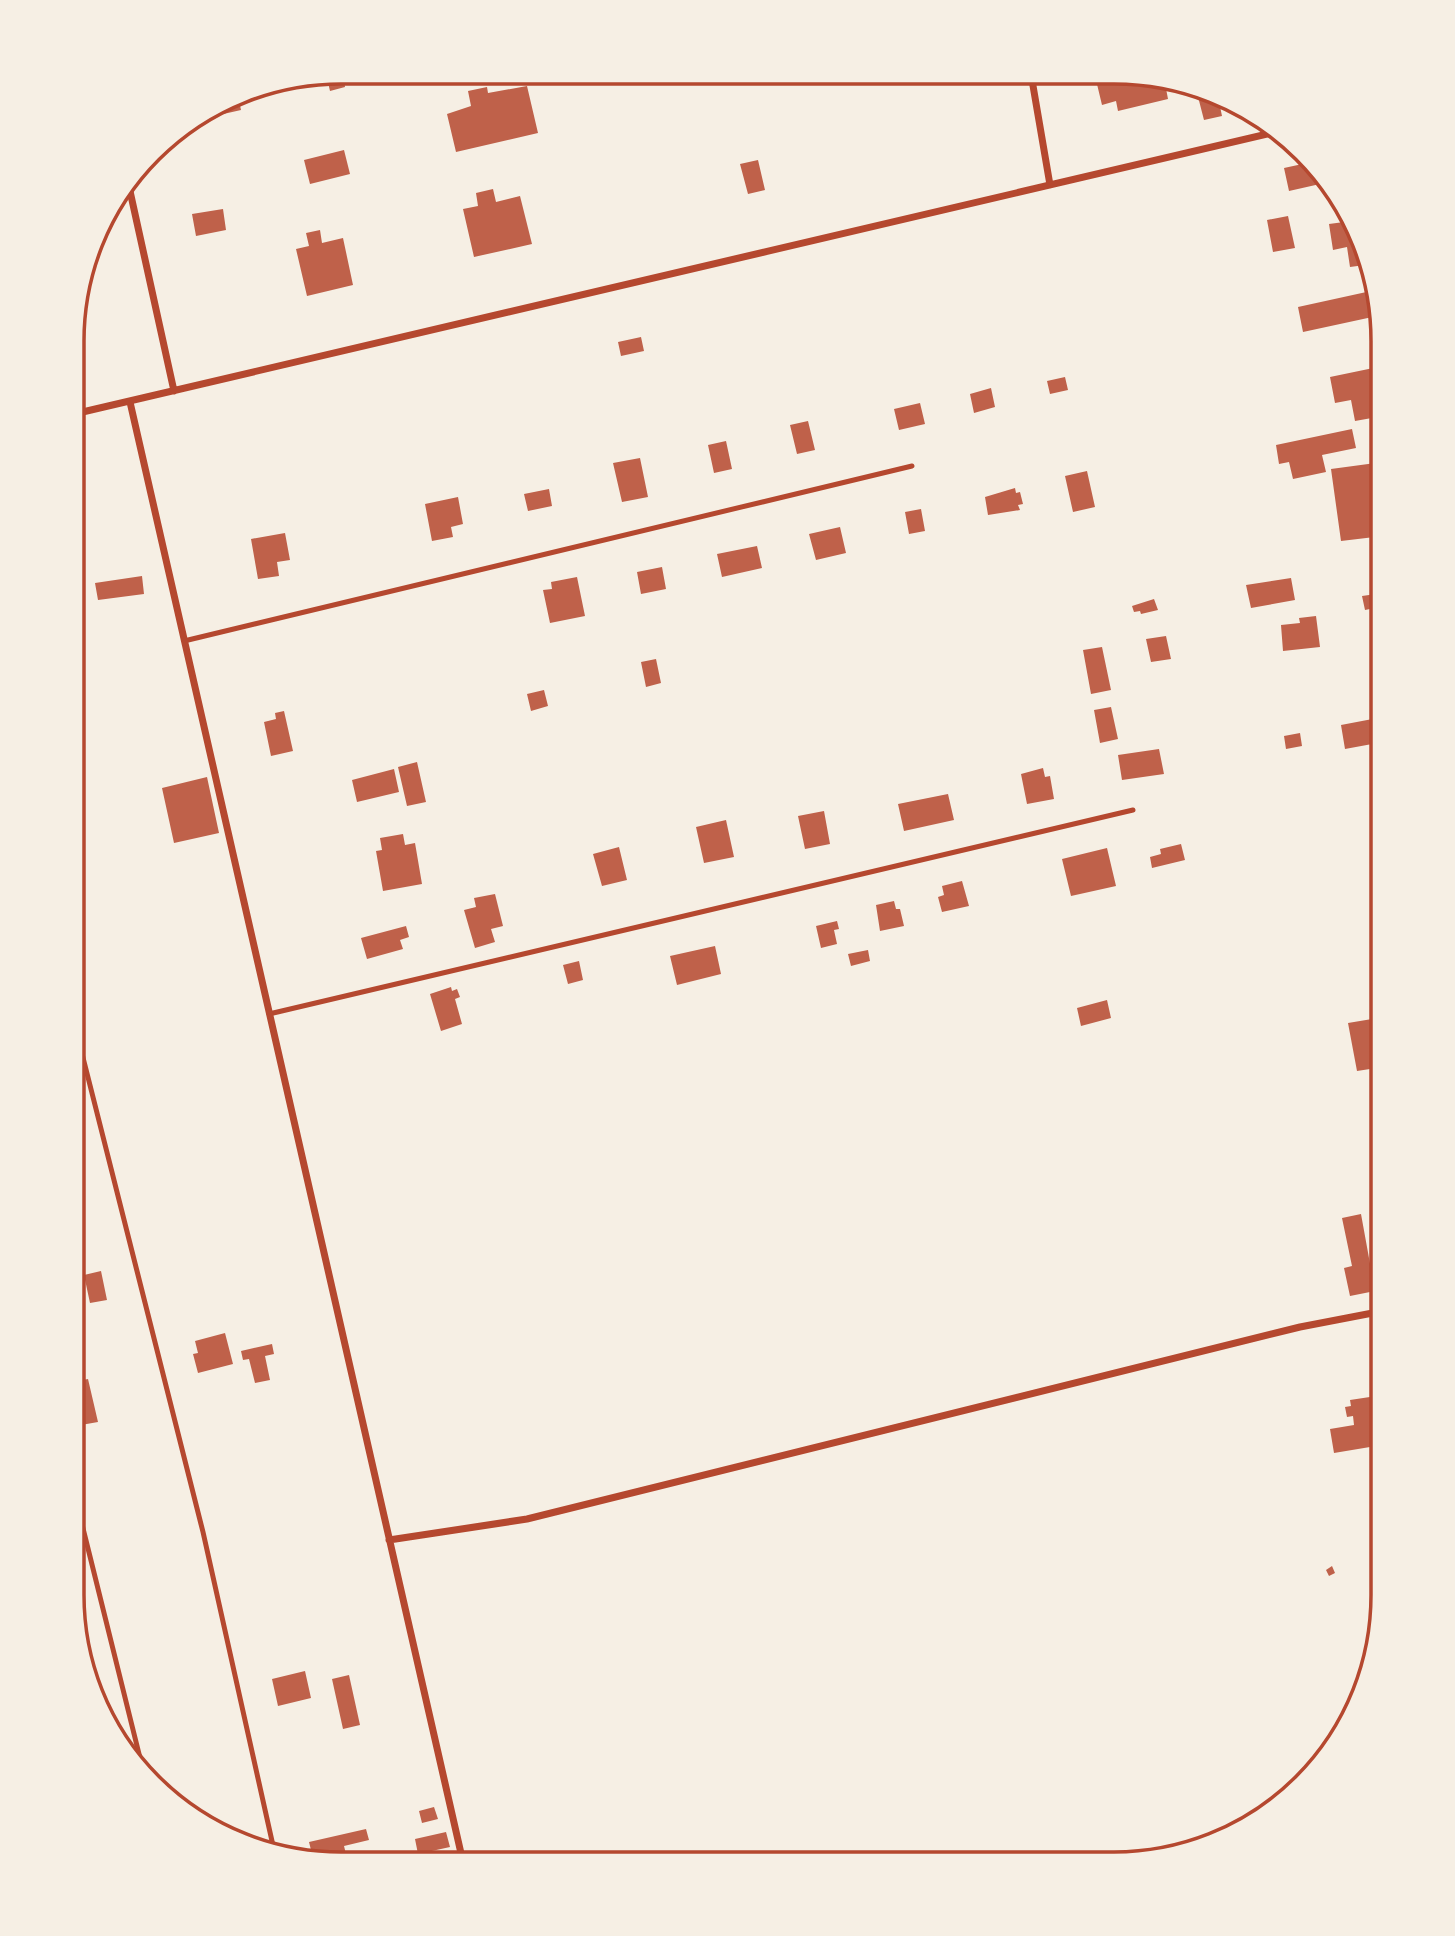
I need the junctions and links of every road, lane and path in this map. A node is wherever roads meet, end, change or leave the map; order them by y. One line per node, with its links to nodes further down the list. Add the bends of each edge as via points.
1 (1033, 84): 3 (street)
2 (1266, 134): 3 (street)
3 (1049, 185): 5 (street)
4 (131, 193): 5 (street)
5 (174, 391): 6 (street)
6 (130, 401): 7 (street); 9 (street)
7 (84, 412)
8 (912, 467): 9 (lane)
9 (184, 641): 11 (street)
10 (1133, 810): 11 (lane)
11 (269, 1014): 15 (street)
12 (84, 1061): 17 (lane, via 203,1532)
13 (1371, 1313): 15 (street, via 1300,1327 527,1519)
14 (84, 1532): 16 (lane)
15 (390, 1540): 18 (street)
16 (139, 1753)
17 (272, 1842)
18 (461, 1852)

